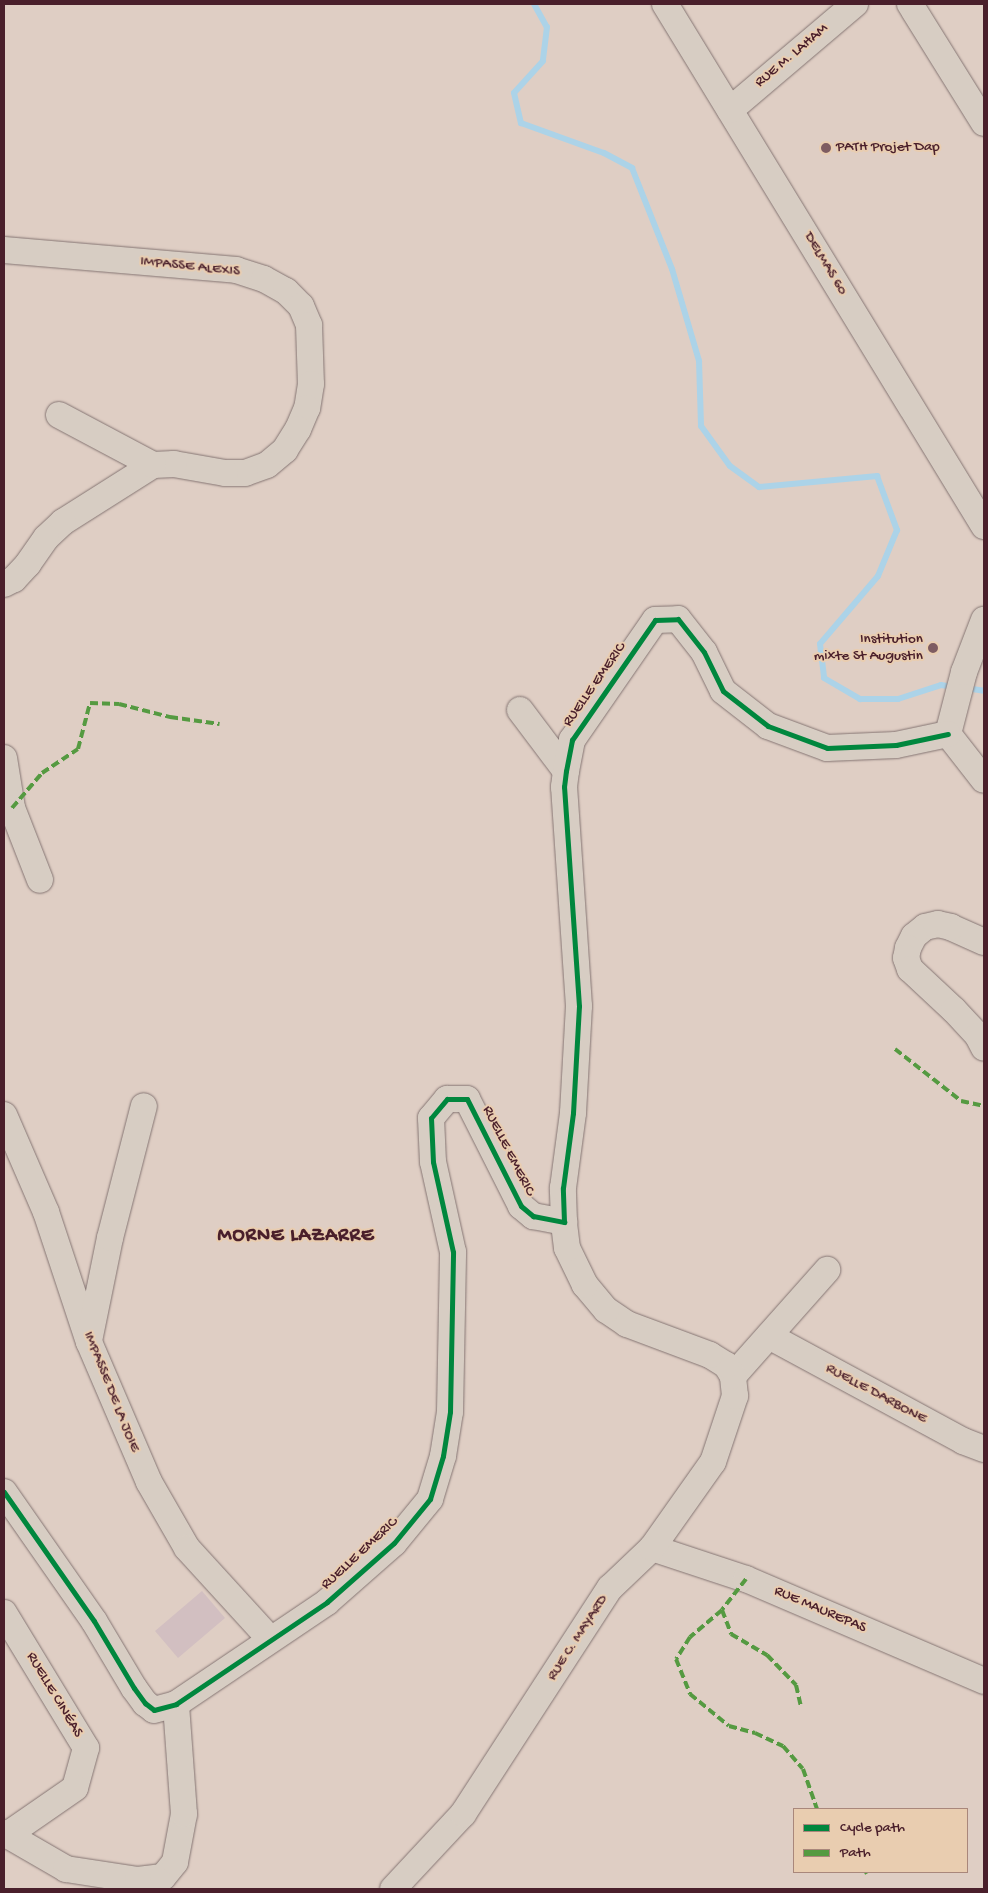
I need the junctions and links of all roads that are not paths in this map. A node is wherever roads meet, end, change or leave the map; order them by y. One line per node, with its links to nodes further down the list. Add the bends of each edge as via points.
1 (665, 4): 4 (street, DELMAS 60)
2 (855, 4): 4 (street, RUE M. LAHAM)
3 (910, 4): 5 (street)
4 (730, 110): 9 (street, DELMAS 60)
5 (984, 123)
6 (4, 250): 8 (street, IMPASSE ALEXIS, via 236,270 264,279 286,291 300,306 309,325 312,384 307,408 285,450 267,465 245,472 225,474 174,464)
7 (59, 415): 8 (street)
8 (153, 465): 10 (street, via 63,522 14,579)
9 (984, 526)
10 (4, 584)
11 (984, 620): 13 (street, via 964,672)
12 (520, 710): 15 (street)
13 (948, 734): 15 (street, RUELLE EMERIC, via 896,745 827,748 768,726 723,691 704,652 678,619 655,620 572,740); 16 (street)
14 (4, 758): 17 (street, via 12,808)
15 (566, 771): 22 (street, RUELLE EMERIC, via 564,787 579,1006 573,1113 563,1188)
16 (984, 780)
17 (40, 880)
18 (984, 942): 19 (street, via 938,924 925,927 914,936 906,958 910,969 954,1010 978,1036)
19 (984, 1048)
20 (144, 1106): 25 (street, via 110,1238)
21 (4, 1115): 25 (street, IMPASSE DE LA JOIE, via 46,1212)
22 (564, 1222): 26 (street, via 567,1248 585,1285 606,1310 627,1324 710,1356 726,1365); 31 (street, RUELLE EMERIC, via 533,1216 521,1206 467,1098 446,1099 431,1118 433,1162 453,1252 450,1412 443,1456 430,1498 394,1543 327,1602)
23 (827, 1270): 24 (street)
24 (769, 1336): 26 (street); 27 (street, RUELLE DARBONE, via 963,1442)
25 (89, 1342): 31 (street, IMPASSE DE LA JOIE, via 149,1482 187,1548)
26 (733, 1376): 29 (street, RUE C. MAYARD, via 735,1396 713,1462)
27 (984, 1448)
28 (4, 1492): 33 (street, RUELLE EMERIC, via 94,1621 144,1703 154,1710)
29 (652, 1548): 32 (street, RUE MAUREPAS, via 746,1579); 35 (street, RUE C. MAYARD, via 610,1588 464,1814)
30 (4, 1613): 34 (street, RUELLE CINÉAS, via 86,1748 75,1788)
31 (270, 1639): 33 (street, RUELLE EMERIC)
32 (984, 1681)
33 (176, 1704): 34 (street, via 184,1814 174,1862 163,1877 138,1880 66,1869)
34 (5, 1834)
35 (393, 1889)

